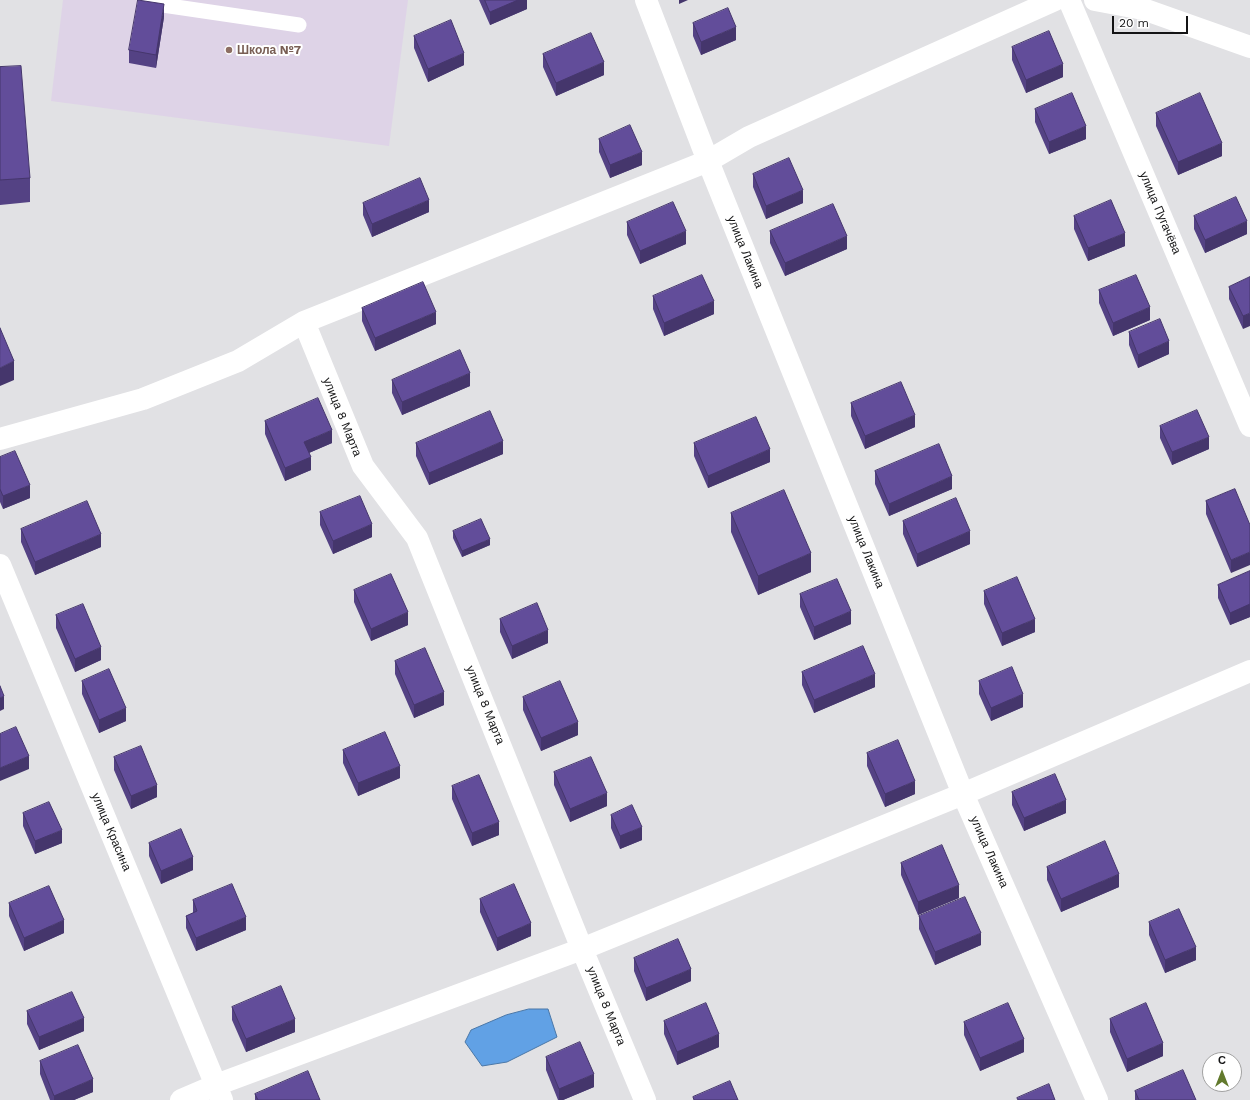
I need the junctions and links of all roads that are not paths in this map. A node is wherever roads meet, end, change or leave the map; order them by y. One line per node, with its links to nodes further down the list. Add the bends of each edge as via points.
1 (146, 0): 6 (lane, via 156,4)
2 (646, 0): 8 (street, улица Лакина)
3 (1055, 0): 8 (street, via 749,137)
4 (1070, 0): 10 (street, улица Пугачёва)
5 (1095, 0): 7 (street, via 1143,9)
6 (299, 25)
7 (1250, 47)
8 (708, 161): 9 (street); 14 (street, улица Лакина)
9 (304, 322): 11 (street, via 238,361 143,399); 15 (street, улица 8 Марта, via 363,466 417,538)
10 (1250, 426)
11 (0, 439)
12 (0, 565): 16 (street, улица Красина)
13 (1250, 671): 14 (street)
14 (963, 794): 15 (street); 19 (street, улица Лакина)
15 (582, 949): 16 (street); 18 (street, улица 8 Марта)
16 (219, 1092): 17 (street)
17 (181, 1100)
18 (645, 1100)
19 (1097, 1100)

